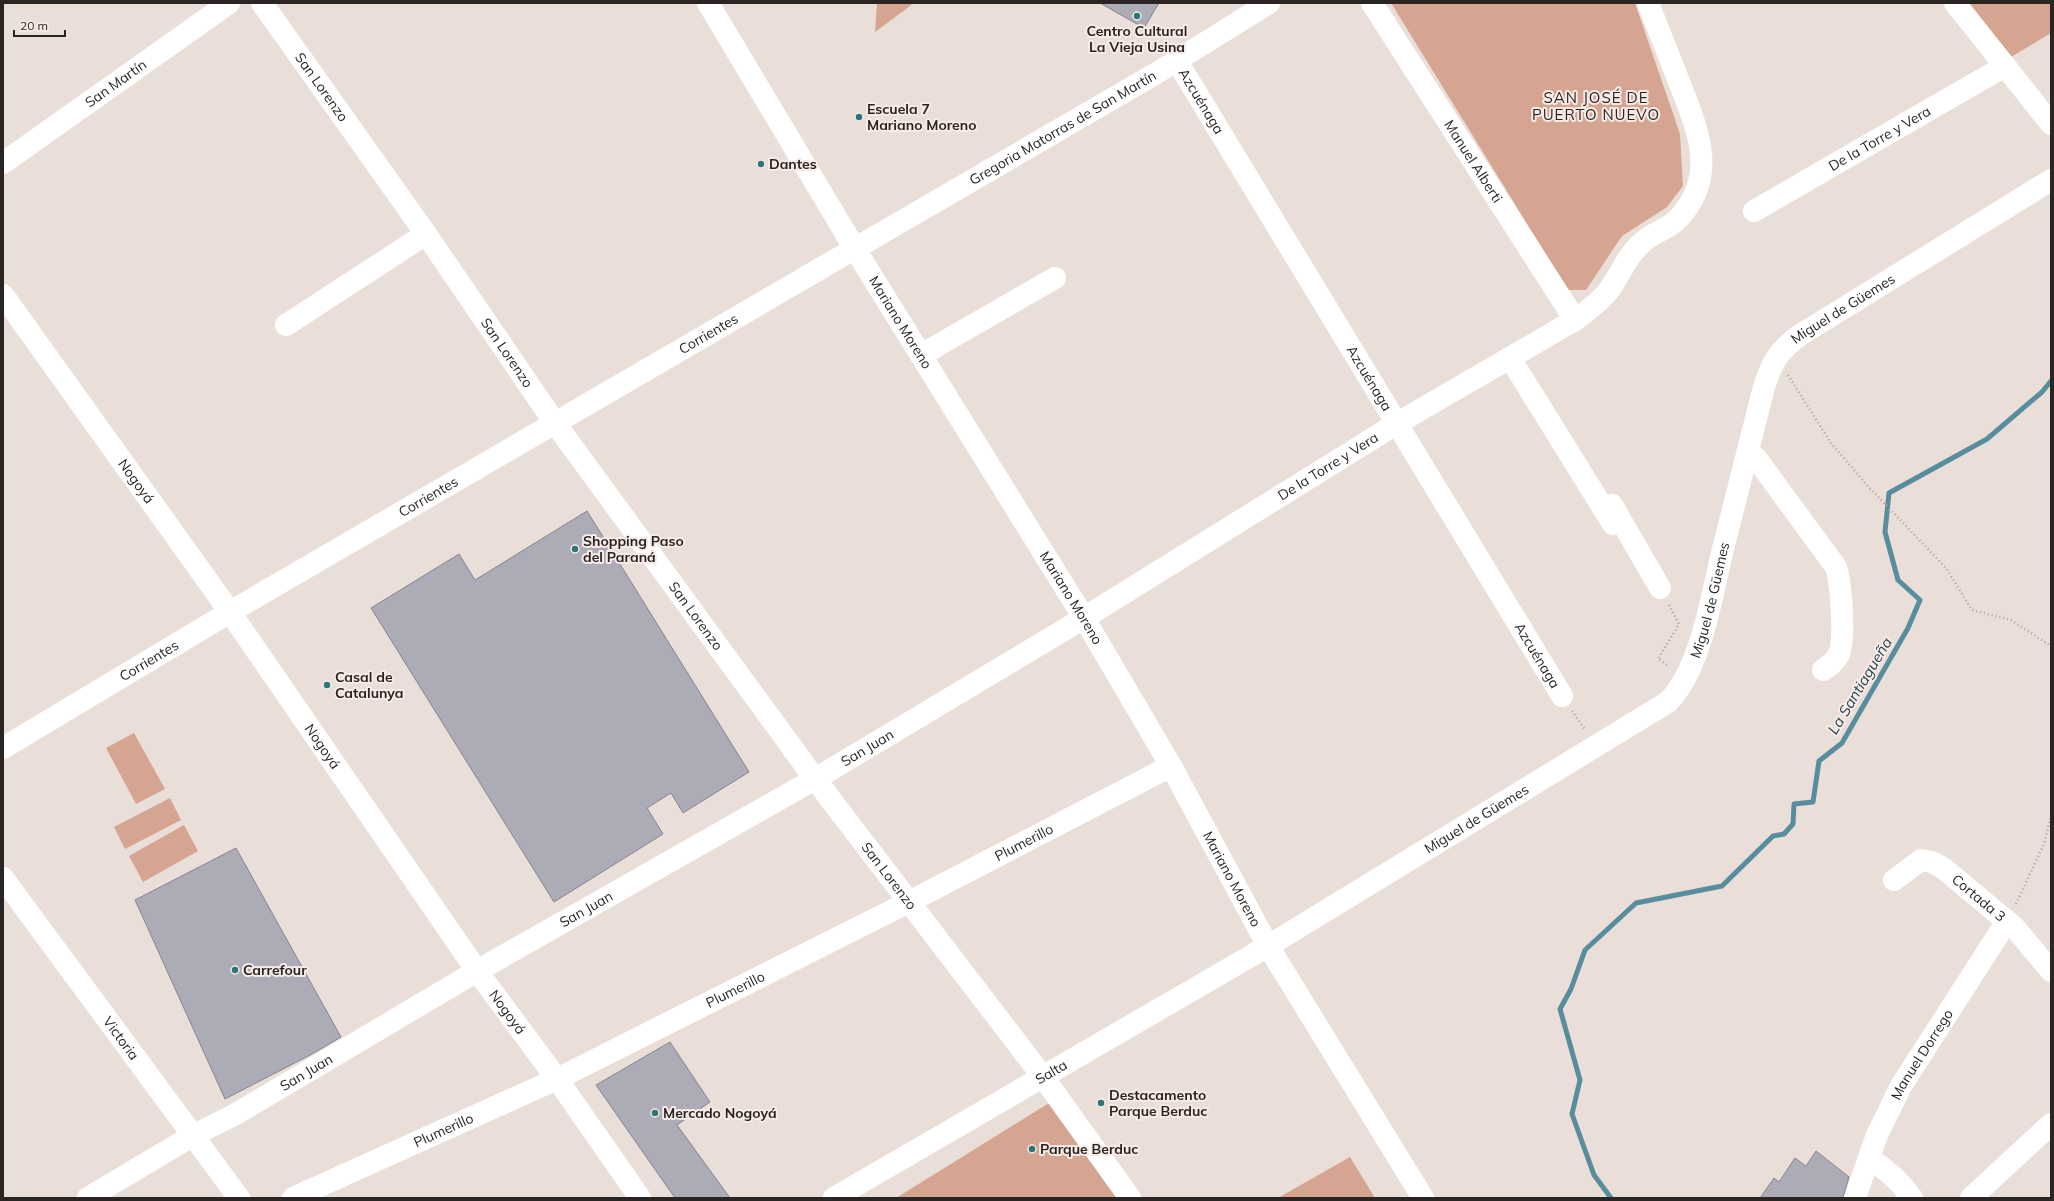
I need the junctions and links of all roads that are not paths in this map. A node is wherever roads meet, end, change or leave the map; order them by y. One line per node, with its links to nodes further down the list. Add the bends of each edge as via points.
1 (229, 3): 11 (street, San Martín)
2 (262, 3): 14 (street, San Lorenzo)
3 (708, 3): 15 (street, Mariano Moreno)
4 (1269, 3): 8 (street, Gregoria Matorras de San Martín)
5 (1372, 3): 18 (street, Manuel Alberti)
6 (1648, 3): 18 (street, De la Torre y Vera, via 1695,123 1701,156 1700,181 1694,198 1676,221 1643,241 1608,291)
7 (1955, 3): 9 (street)
8 (1177, 61): 15 (street, Gregoria Matorras de San Martín); 23 (street, Azcuénaga)
9 (2004, 66): 10 (street); 13 (street, De la Torre y Vera)
10 (2051, 124)
11 (3, 163)
12 (2051, 180): 24 (street, Miguel de Güemes, via 1787,344 1776,356 1764,387)
13 (1754, 211)
14 (426, 234): 19 (street); 22 (street, San Lorenzo)
15 (856, 250): 20 (street, Mariano Moreno); 22 (street, Corrientes)
16 (1055, 278): 20 (street)
17 (3, 295): 28 (street, Nogoyá)
18 (1575, 320): 21 (street, De la Torre y Vera)
19 (286, 325)
20 (921, 355): 29 (street, Mariano Moreno)
21 (1510, 358): 23 (street, De la Torre y Vera); 25 (street)
22 (555, 423): 28 (street, Corrientes); 34 (street, San Lorenzo)
23 (1396, 424): 29 (street, De la Torre y Vera); 31 (street, Azcuénaga)
24 (1748, 452): 30 (street, via 1756,458 1836,567 1840,579 1842,643 1839,655 1832,665); 39 (street, Miguel de Güemes, via 1702,634 1678,692 1668,702)
25 (1580, 472): 26 (street); 27 (street, via 1607,497)
26 (1613, 524)
27 (1660, 588)
28 (230, 612): 32 (street, Corrientes); 40 (street, Nogoyá)
29 (1084, 618): 33 (street, Mariano Moreno); 34 (street, San Juan)
30 (1823, 670)
31 (1562, 696)
32 (3, 748)
33 (1171, 766): 37 (street, Plumerillo); 39 (street, Mariano Moreno)
34 (815, 779): 37 (street, San Lorenzo); 40 (street, San Juan)
35 (3, 878): 45 (street, Victoria)
36 (1894, 880): 38 (street, Cortada 3, via 1921,860 1932,862 1943,868)
37 (909, 902): 42 (street, San Lorenzo); 43 (street, Plumerillo)
38 (2007, 921): 41 (street, Cortada 3); 46 (street, Manuel Dorrego, via 1901,1086 1877,1135)
39 (1268, 946): 42 (street, Salta); 53 (street, Mariano Moreno)
40 (477, 971): 43 (street, Nogoyá); 45 (street, San Juan, via 236,1114)
41 (2051, 971)
42 (1043, 1077): 51 (street, Salta); 52 (street, San Lorenzo)
43 (557, 1079): 49 (street, Plumerillo); 50 (street, Nogoyá)
44 (2051, 1124): 56 (street)
45 (192, 1136): 47 (street, San Juan); 48 (street, Victoria)
46 (1869, 1158): 54 (street, Manuel Dorrego); 55 (street, via 1887,1170)
47 (88, 1198)
48 (239, 1198)
49 (293, 1198)
50 (640, 1198)
51 (834, 1198)
52 (1130, 1198)
53 (1423, 1198)
54 (1855, 1198)
55 (1912, 1198)
56 (1971, 1198)

